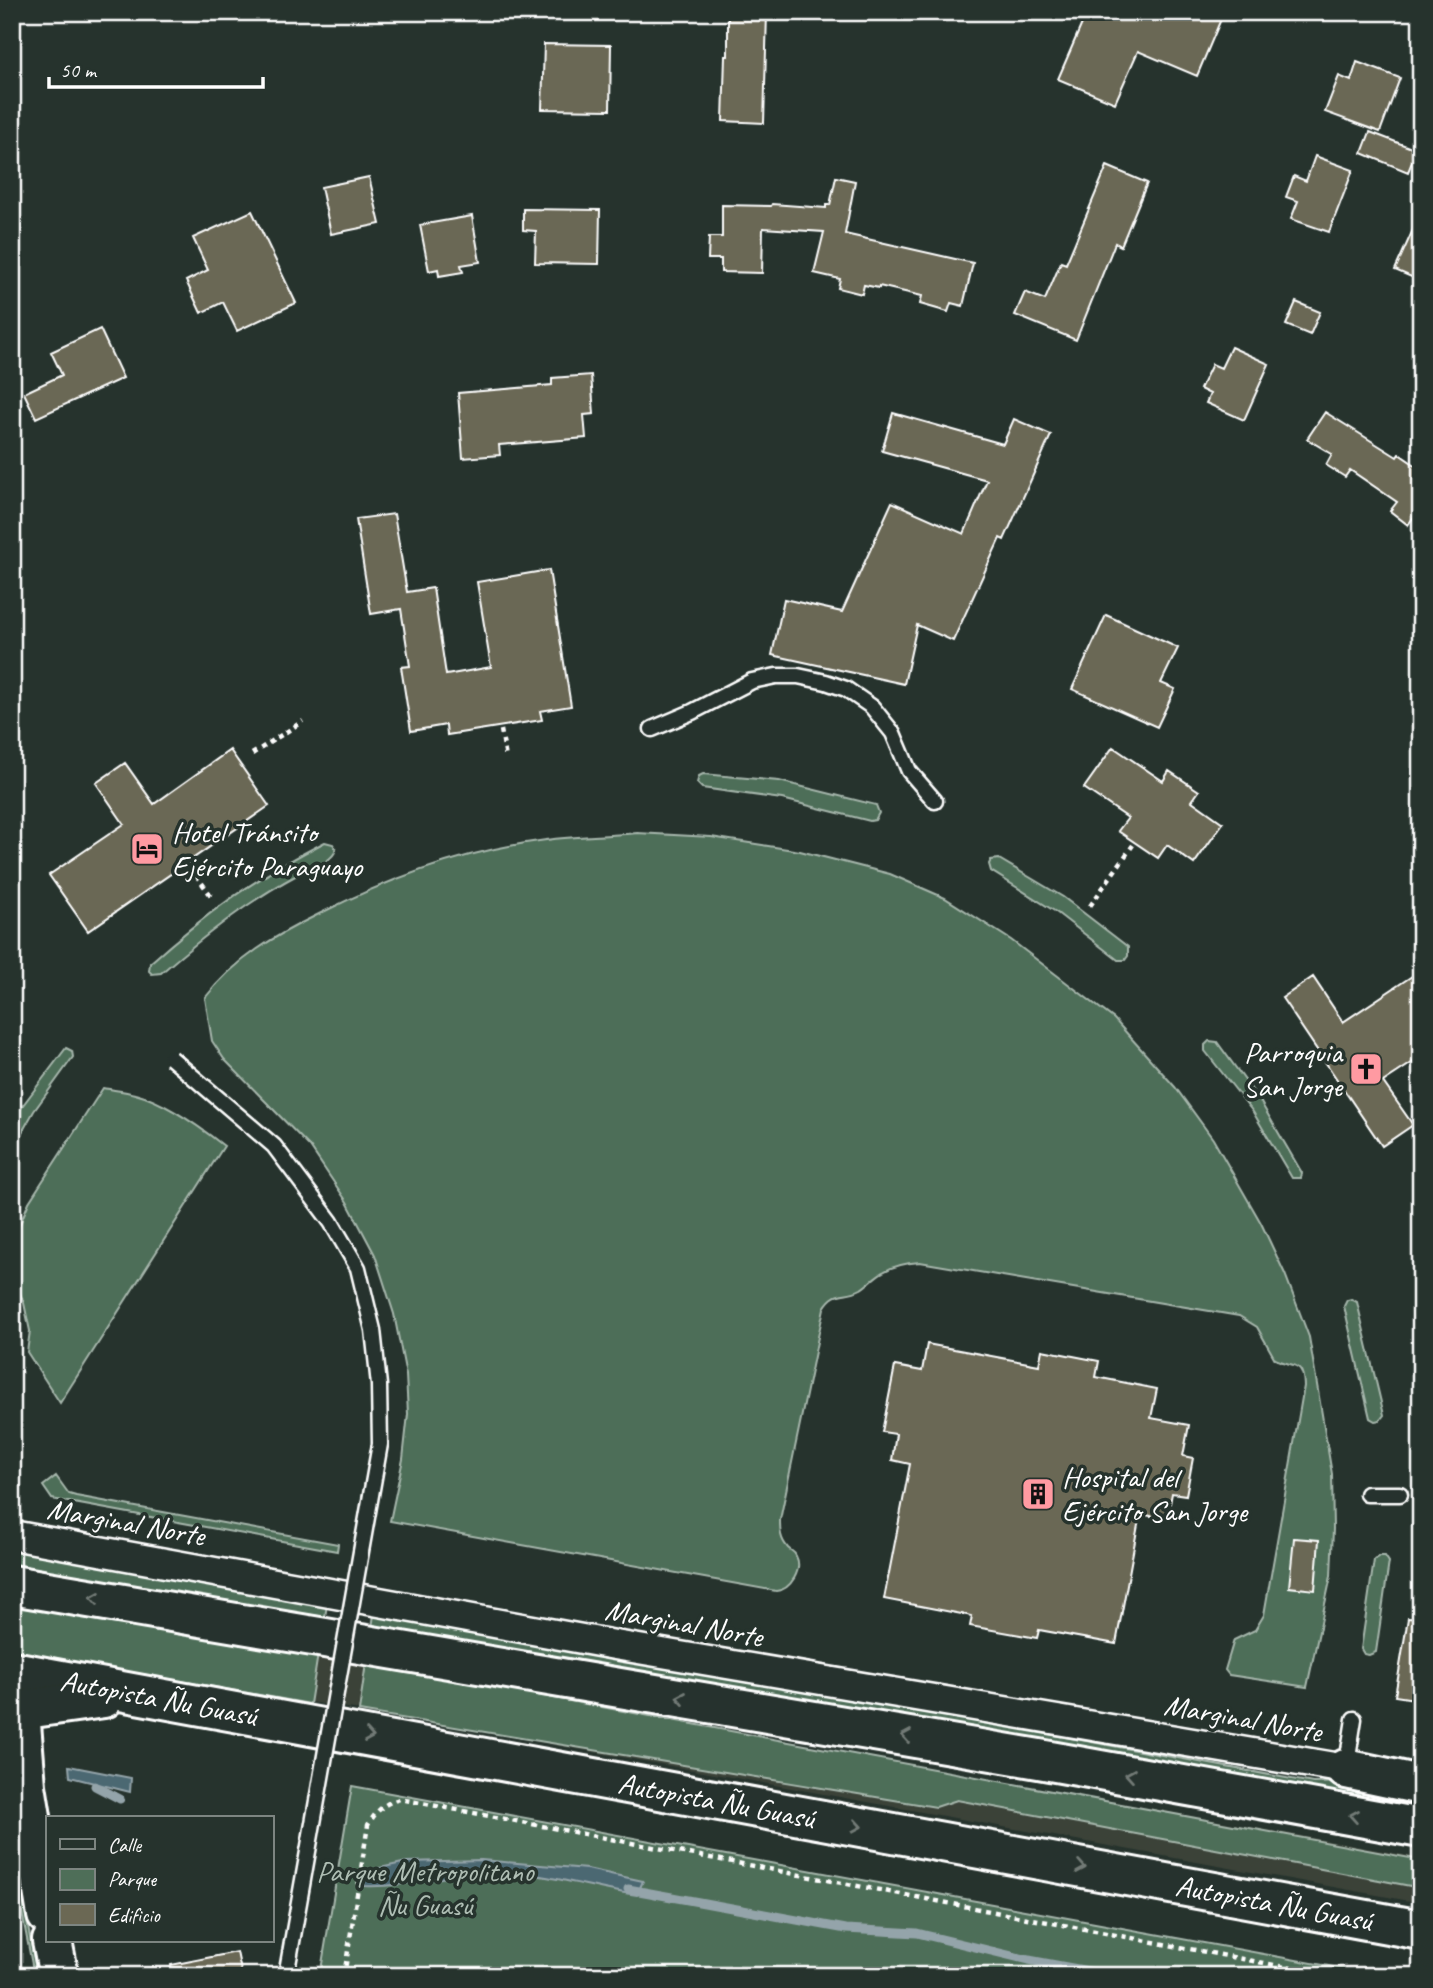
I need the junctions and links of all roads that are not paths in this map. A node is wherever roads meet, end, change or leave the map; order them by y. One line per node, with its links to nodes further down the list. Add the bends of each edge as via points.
1 (652, 729): 2 (lane, via 752,681 798,676 826,682 872,707 893,733 909,771)
2 (935, 801)
3 (171, 1058): 19 (lane, bridge, via 274,1146 331,1222 358,1268 373,1330 380,1444)
4 (1367, 1494): 5 (lane)
5 (1400, 1494)
6 (12, 1535): 12 (street, Marginal Norte, via 615,1645)
7 (12, 1585): 14 (main road, one-way to 7)
8 (12, 1671): 9 (main road, Autopista Ñu Guasú)
9 (133, 1693): 10 (main road); 16 (main road, Autopista Ñu Guasú, one-way to 16)
10 (16, 1711): 15 (main road)
11 (1354, 1719): 12 (lane)
12 (1346, 1769): 13 (main road)
13 (1421, 1784)
14 (1421, 1828)
15 (46, 1909)
16 (1421, 1930)
17 (52, 1942): 18 (main road)
18 (59, 1976)
19 (286, 1976)

